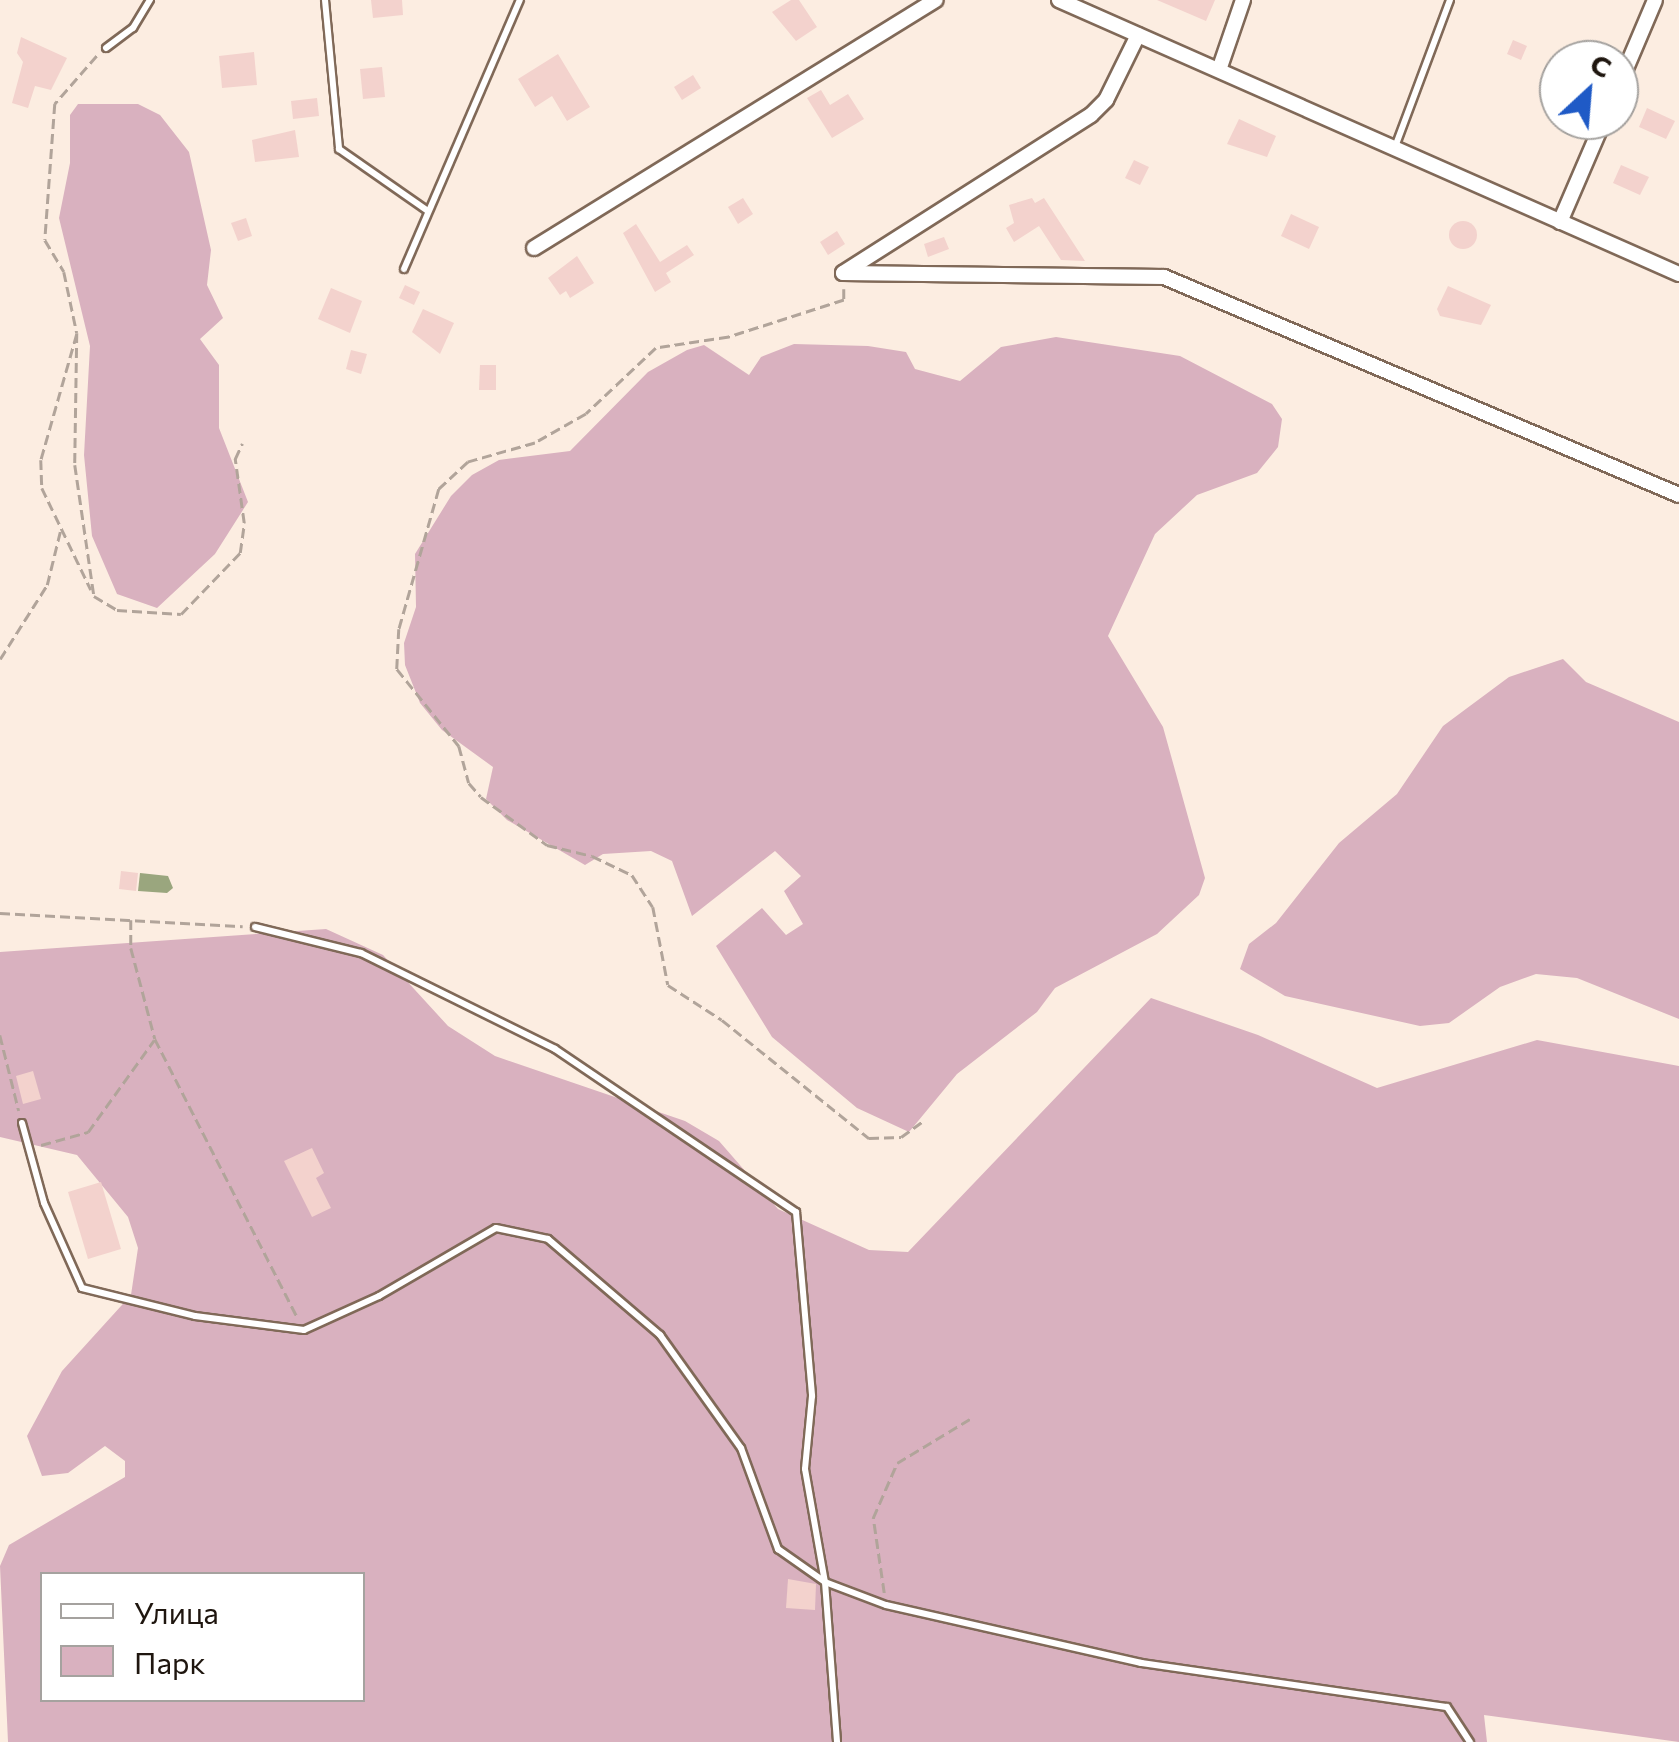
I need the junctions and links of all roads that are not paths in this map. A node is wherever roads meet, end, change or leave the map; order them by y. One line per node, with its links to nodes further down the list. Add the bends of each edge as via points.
1 (150, 0): 11 (lane, via 133,28)
2 (325, 0): 15 (lane, via 339,149)
3 (520, 0): 15 (lane)
4 (936, 0): 17 (street)
5 (1060, 0): 9 (street)
6 (1243, 0): 12 (street)
7 (1450, 0): 14 (lane)
8 (1655, 0): 10 (street)
9 (1138, 35): 12 (street); 20 (street, via 1106,100 1091,115 843,273 1164,278 1384,364)
10 (1638, 40)
11 (106, 48)
12 (1219, 70): 14 (street)
13 (1595, 140): 16 (street)
14 (1394, 148): 16 (street)
15 (428, 211): 18 (lane)
16 (1560, 222): 19 (street)
17 (534, 248)
18 (404, 269)
19 (1679, 274)
20 (1679, 494)
21 (255, 927): 23 (lane, via 361,953 555,1048 796,1212 812,1396 805,1469)
22 (22, 1123): 23 (lane, via 82,1288 195,1316 304,1330 379,1296 496,1228 548,1239 660,1336 741,1448 778,1549)
23 (825, 1582): 24 (lane); 25 (lane, via 886,1604 1141,1662 1447,1707)
24 (837, 1742)
25 (1470, 1742)

